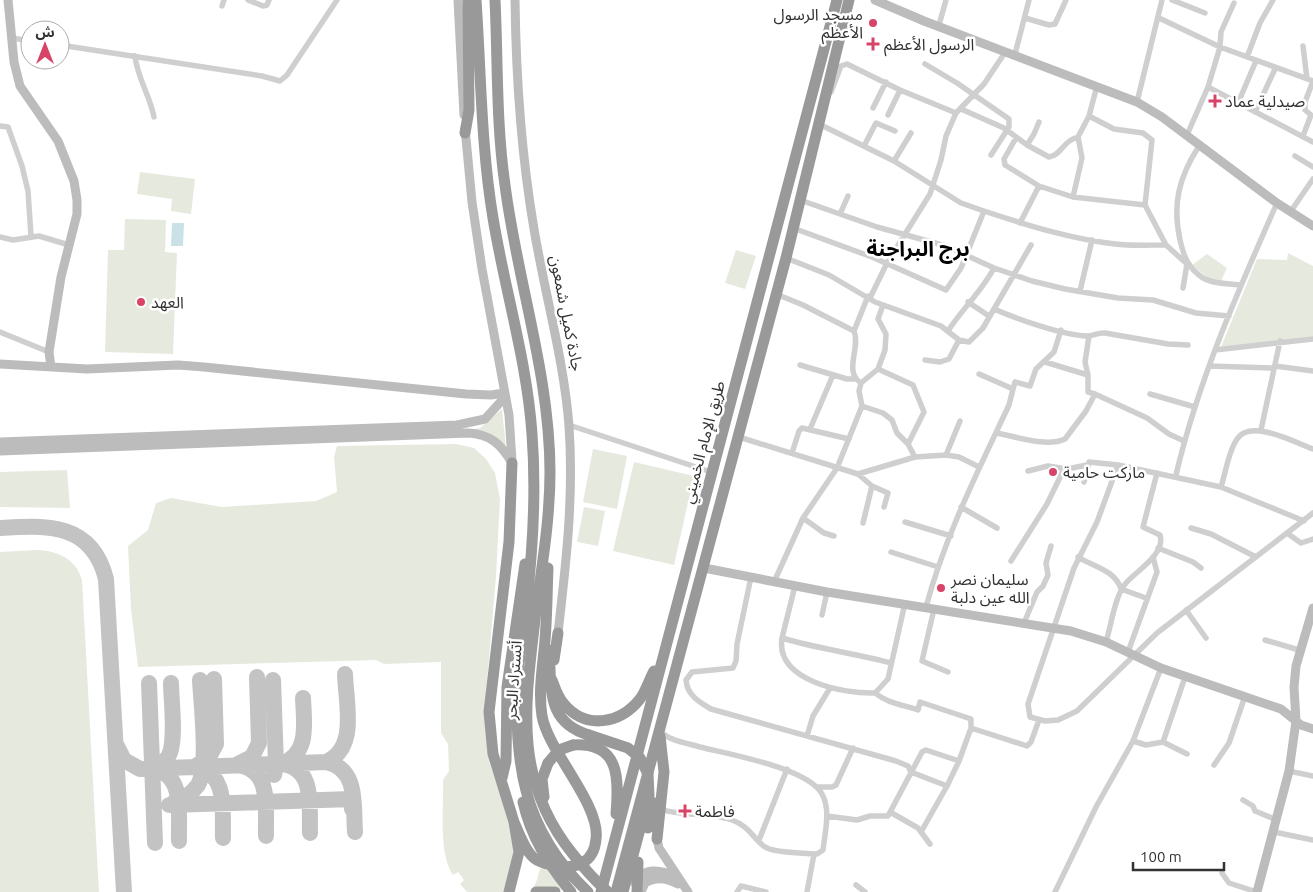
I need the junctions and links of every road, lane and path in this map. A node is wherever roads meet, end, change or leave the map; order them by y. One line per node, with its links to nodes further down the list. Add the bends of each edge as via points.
1 (8, 0): 28 (street)
2 (248, 0): 3 (street, via 263,6)
3 (268, 0)
4 (337, 0): 35 (street, via 282,80)
5 (458, 0): 61 (street)
6 (468, 0): 61 (highway, via 469,110)
7 (476, 0): 185 (highway, via 488,183 500,260 523,360)
8 (495, 0): 185 (highway, via 501,154 548,440 550,472)
9 (515, 0): 147 (street, جادة كميل شمعون, via 521,134 534,229)
10 (830, 0): 26 (street)
11 (837, 0): 26 (highway, طريق الإمام الخميني)
12 (854, 0): 22 (street)
13 (875, 0): 27 (street)
14 (886, 0): 27 (street)
15 (946, 0): 27 (street)
16 (1029, 0): 24 (street)
17 (1066, 0): 24 (street, via 1055,24)
18 (1162, 0): 25 (street)
19 (1172, 0): 23 (street)
20 (1272, 0): 36 (street)
21 (1234, 3): 32 (street, via 1221,32)
22 (848, 5): 46 (highway, طريق الإمام الخميني)
23 (1205, 13)
24 (1025, 18): 34 (street)
25 (1159, 18): 32 (street); 47 (street)
26 (832, 20): 105 (highway, طريق الإمام الخميني)
27 (939, 25): 33 (street)
28 (12, 38): 29 (street); 93 (street, via 20,86 58,141 74,181 77,214)
29 (20, 39)
30 (70, 46): 35 (street)
31 (1303, 46): 40 (street)
32 (1220, 47): 36 (street); 43 (street)
33 (1006, 51): 34 (street); 45 (street)
34 (1015, 54): 42 (street)
35 (135, 56): 54 (street)
36 (1247, 57): 37 (street)
37 (1256, 61): 39 (street); 48 (street)
38 (925, 64): 45 (street)
39 (1275, 69): 40 (street); 51 (street)
40 (1311, 80): 57 (street, via 1304,106 1310,114)
41 (886, 82): 44 (street); 46 (street, via 850,65 843,65); 49 (street)
42 (1097, 86): 47 (street); 53 (street)
43 (1208, 87): 48 (street); 63 (street)
44 (900, 90): 50 (street); 52 (street)
45 (974, 96): 50 (street); 59 (street, via 1008,118 1010,125)
46 (825, 99): 56 (highway, طريق الإمام الخميني)
47 (1137, 102): 63 (street)
48 (1238, 103): 51 (street)
49 (874, 108)
50 (958, 111): 59 (street); 76 (street, via 946,136)
51 (1255, 112): 64 (street)
52 (888, 115)
53 (1088, 116): 66 (street); 82 (street, via 1114,128 1143,133 1152,140)
54 (154, 117)
55 (1038, 122): 68 (street)
56 (819, 124): 69 (street); 80 (highway, طريق الإمام الخميني)
57 (1310, 124): 64 (street)
58 (0, 126): 90 (street, via 8,127 22,166 28,191)
59 (1006, 129): 65 (street); 71 (street)
60 (895, 131): 69 (street, via 875,124)
61 (465, 132): 143 (street, via 482,268)
62 (911, 132): 73 (street)
63 (1187, 136): 70 (street)
64 (1303, 136): 67 (street)
65 (1016, 138): 68 (street); 77 (street, via 1004,159 1005,165)
66 (1078, 139): 68 (street, via 1066,142 1056,155 1049,157); 79 (street, via 1082,158)
67 (1313, 142)
68 (1027, 145)
69 (864, 146): 73 (street)
70 (1199, 146): 81 (street); 99 (street, via 1183,176 1175,219)
71 (991, 155)
72 (1295, 156): 74 (street)
73 (894, 161): 76 (street)
74 (1313, 167)
75 (1313, 179): 84 (street)
76 (933, 185): 83 (street, via 961,203); 89 (street)
77 (1039, 186): 79 (street); 86 (street)
78 (848, 196): 85 (street)
79 (1073, 197): 82 (street)
80 (800, 200): 85 (street); 88 (highway, طريق الإمام الخميني)
81 (1277, 203): 84 (street); 102 (street)
82 (1145, 205): 95 (street)
83 (984, 211): 86 (street); 96 (street)
84 (1291, 211): 87 (street)
85 (840, 214): 89 (street)
86 (1020, 223): 92 (street)
87 (1313, 226)
88 (793, 228): 97 (highway, طريق الإمام الخميني); 98 (street)
89 (905, 235): 96 (street); 98 (street)
90 (31, 236): 91 (street, via 13,240); 93 (street)
91 (0, 237)
92 (1092, 240): 95 (street); 104 (street)
93 (69, 245): 125 (street)
94 (1031, 245): 101 (street)
95 (1166, 245): 99 (street)
96 (966, 255): 98 (street, via 946,290); 100 (street)
97 (786, 258): 106 (highway, طريق الإمام الخميني); 107 (street, via 829,275)
98 (887, 263): 107 (street)
99 (1187, 264): 102 (street, via 1204,278); 103 (street)
100 (994, 268): 101 (street); 108 (street, via 986,283)
101 (1014, 275): 104 (street, via 1065,290); 110 (street)
102 (1241, 285): 112 (street)
103 (1183, 288)
104 (1080, 291): 112 (street, via 1154,300 1196,313)
105 (758, 296): 106 (highway, via 759,304 764,307); 113 (highway, طريق الإمام الخميني)
106 (775, 297): 115 (highway, طريق الإمام الخميني); 116 (street, via 803,305)
107 (869, 297): 109 (street); 116 (street)
108 (968, 302): 111 (street); 117 (street)
109 (883, 305): 117 (street, via 908,312); 133 (street, via 878,320 885,330 886,343)
110 (994, 309): 111 (street); 114 (street)
111 (989, 316): 121 (street, via 972,341)
112 (1229, 316): 124 (street)
113 (750, 327): 115 (highway, via 756,320 762,320); 168 (highway, طريق الإمام الخميني)
114 (1061, 330): 119 (street); 127 (street, via 1054,352)
115 (765, 331): 151 (highway, طريق الإمام الخميني)
116 (854, 331): 138 (street)
117 (948, 331): 121 (street)
118 (0, 332): 125 (street)
119 (1089, 336): 123 (street, via 1098,332); 137 (street, via 1085,362)
120 (1313, 339): 122 (street)
121 (959, 340): 126 (street, via 949,359 940,362)
122 (1280, 341): 124 (street); 132 (street)
123 (1188, 345)
124 (1215, 350): 130 (street)
125 (49, 352): 131 (street)
126 (925, 360)
127 (1045, 362): 137 (street); 140 (street, via 1036,369 1030,386 1015,382)
128 (0, 364): 131 (street)
129 (800, 365): 136 (street)
130 (1209, 366): 132 (street); 145 (street)
131 (51, 367): 143 (street, via 196,366 466,394)
132 (1274, 367): 134 (street); 149 (street)
133 (878, 369): 139 (street); 155 (street, via 916,389 924,412)
134 (1313, 371)
135 (979, 374): 140 (street)
136 (833, 375): 138 (street); 148 (street)
137 (1088, 375): 141 (street, via 1088,392)
138 (855, 379): 139 (street)
139 (861, 383): 144 (street)
140 (1013, 389): 150 (street)
141 (1094, 394): 150 (street, via 1086,411 1060,441); 153 (street, via 1147,418)
142 (1150, 394): 145 (street)
143 (505, 395): 154 (street, via 485,419 457,425); 161 (street)
144 (862, 406): 152 (street); 155 (street, via 888,417)
145 (1196, 407): 153 (street)
146 (960, 420): 159 (street)
147 (569, 425): 168 (street); 212 (street, جادة كميل شمعون, via 570,514)
148 (810, 429): 152 (street); 158 (street, via 800,429)
149 (1261, 430): 156 (street); 174 (street, via 1236,439)
150 (996, 433): 164 (street)
151 (739, 436): 158 (street); 197 (highway, طريق الإمام الخميني)
152 (849, 439): 165 (street)
153 (1184, 441): 171 (street)
154 (0, 442)
155 (908, 444): 160 (street)
156 (1313, 449)
157 (0, 451): 161 (street, via 468,433 493,439)
158 (792, 453): 165 (street)
159 (946, 455): 160 (street); 164 (street, via 959,457)
160 (915, 456): 170 (street)
161 (512, 463): 248 (highway, via 509,542 489,712 490,738)
162 (1087, 465): 163 (street, via 1089,462); 166 (street); 172 (street)
163 (1118, 465): 169 (street); 194 (street, via 1097,522)
164 (978, 467): 176 (street)
165 (836, 468): 170 (street); 178 (street)
166 (1064, 469): 167 (street, via 1048,466); 195 (street, via 1047,504)
167 (1028, 471)
168 (711, 472): 220 (highway, طريق الإمام الخميني)
169 (1157, 473): 171 (street); 190 (street, via 1143,527 1160,535)
170 (858, 474): 173 (street)
171 (1176, 476): 174 (street)
172 (1084, 482)
173 (872, 486): 175 (street, via 888,493); 181 (street)
174 (1221, 487): 179 (street)
175 (884, 507)
176 (961, 507): 182 (street); 187 (street)
177 (1313, 513): 179 (street)
178 (803, 518): 186 (street); 200 (street)
179 (1304, 521): 184 (street)
180 (905, 522): 187 (street)
181 (863, 523)
182 (997, 528)
183 (1191, 528): 193 (street, via 1211,534)
184 (1287, 533): 188 (street, via 1301,543); 193 (street)
185 (540, 536): 215 (highway, via 548,563); 235 (highway, أتستراد البحر, bridge, via 518,671); 248 (highway, via 525,560 509,668 506,761); 265 (highway, أتستراد البحر, bridge, via 526,732 542,807 556,833)
186 (834, 536)
187 (950, 536): 196 (street)
188 (1313, 538)
189 (1051, 546): 210 (street, via 1046,563 1048,575)
190 (1158, 548): 192 (street); 198 (street)
191 (891, 552): 196 (street)
192 (1153, 557): 202 (street); 204 (street, via 1157,572)
193 (1256, 557): 207 (street)
194 (1078, 558): 202 (street, via 1103,568 1119,582); 211 (street)
195 (1010, 561)
196 (938, 567): 206 (street)
197 (704, 568): 199 (street); 230 (highway, طريق الإمام الخميني)
198 (1201, 568)
199 (752, 577): 200 (street); 237 (street, via 735,665 733,668 692,672 686,680 688,690 711,709)
200 (774, 582): 201 (street)
201 (795, 586): 203 (street); 213 (street)
202 (1121, 590): 204 (street); 217 (street)
203 (827, 592): 205 (street); 209 (street)
204 (1146, 598): 219 (street)
205 (905, 603): 206 (street); 221 (street)
206 (930, 608): 210 (street); 223 (street, via 922,661)
207 (1186, 610): 214 (street); 219 (street)
208 (1312, 614): 218 (street)
209 (822, 615)
210 (1024, 623): 211 (street)
211 (1054, 628): 217 (street); 231 (street, via 1028,704 1030,717)
212 (558, 633): 225 (highway)
213 (782, 638): 221 (street); 226 (street, via 783,654 796,672)
214 (1206, 638)
215 (545, 639): 225 (highway, via 549,646); 256 (highway, via 540,680 542,716 550,738 593,819 596,839 588,859 580,866 545,864 534,858)
216 (1265, 640): 218 (street)
217 (1106, 642): 219 (street)
218 (1299, 650): 232 (street, via 1294,687)
219 (1132, 653): 222 (street); 231 (street, via 1077,711 1058,720)
220 (662, 660): 225 (highway, via 640,698 624,714 610,720 592,722 570,711 562,702); 229 (highway, طريق الإمام الخميني)
221 (891, 663): 227 (street, via 888,678)
222 (1161, 668): 224 (street); 238 (street)
223 (948, 672)
224 (1185, 676): 228 (street); 239 (street)
225 (551, 677): 279 (highway, bridge, via 553,703 562,720 578,732 628,748 640,758 648,774 649,796)
226 (830, 688): 227 (street); 237 (street, via 813,716)
227 (875, 693): 233 (street, via 884,700 918,710 920,702 971,719)
228 (1245, 696): 232 (street, via 1281,709); 243 (street, via 1229,743)
229 (650, 707): 230 (highway, via 656,714); 263 (highway, طريق الإمام الخميني)
230 (666, 711): 236 (highway, طريق الإمام الخميني)
231 (1039, 720): 233 (street, via 1031,742 1026,746)
232 (1296, 721): 234 (street); 245 (street)
233 (971, 728): 242 (street)
234 (1313, 729)
235 (515, 731): 273 (highway, bridge, via 516,771 526,818 542,853); 274 (highway, أتستراد البحر, bridge, via 520,773 532,811 545,839)
236 (659, 731): 244 (street, via 689,744); 252 (highway, via 664,761); 278 (highway, طريق الإمام الخميني); 281 (highway, bridge, via 655,805 637,865)
237 (807, 736): 240 (street)
238 (1133, 741): 239 (street, via 1146,745); 287 (street, via 1096,807)
239 (1163, 742): 241 (street)
240 (853, 748): 246 (street, via 908,766); 250 (street, via 836,785 832,788)
241 (1187, 754)
242 (959, 761): 246 (street, via 926,750); 249 (street)
243 (1214, 765)
244 (787, 769): 250 (street); 260 (street)
245 (1289, 771): 247 (street); 255 (street)
246 (911, 772): 249 (street); 253 (street)
247 (1313, 776)
248 (502, 780): 256 (highway)
249 (947, 786): 257 (street)
250 (817, 787): 254 (street, via 824,798)
251 (1243, 800): 255 (street, via 1255,811)
252 (660, 809): 259 (highway); 260 (street, via 733,820)
253 (890, 812): 254 (street, via 885,817 857,820); 257 (street, via 911,822)
254 (826, 816): 264 (street, via 823,850)
255 (1277, 820): 258 (street)
256 (514, 822): 270 (highway, via 519,852)
257 (922, 832): 262 (street)
258 (1274, 832): 261 (street); 288 (street)
259 (657, 839): 267 (street, via 659,848)
260 (759, 840): 264 (street, via 769,849)
261 (1313, 840)
262 (930, 844)
263 (612, 849): 265 (highway, bridge, via 618,790 614,765 597,747 573,744 559,750 548,763 542,779 545,801); 275 (highway, via 603,865); 276 (highway, طريق الإمام الخميني)
264 (814, 854): 285 (street)
265 (580, 862): 277 (highway, أتستراد البحر, bridge)
266 (1222, 873): 288 (street, via 1228,883)
267 (678, 878): 269 (street); 280 (street, via 661,870 646,872 637,879)
268 (856, 885): 286 (street)
269 (686, 890): 282 (street, via 670,880 657,878 645,883)
270 (509, 892)
271 (536, 892): 272 (highway)
272 (555, 892)
273 (571, 892)
274 (588, 892)
275 (596, 892)
276 (601, 892)
277 (608, 892)
278 (616, 892)
279 (623, 892)
280 (633, 892)
281 (637, 892)
282 (641, 892)
283 (736, 892): 284 (street, via 741,886)
284 (766, 892)
285 (807, 892)
286 (865, 892)
287 (1055, 892)
288 (1256, 892)

